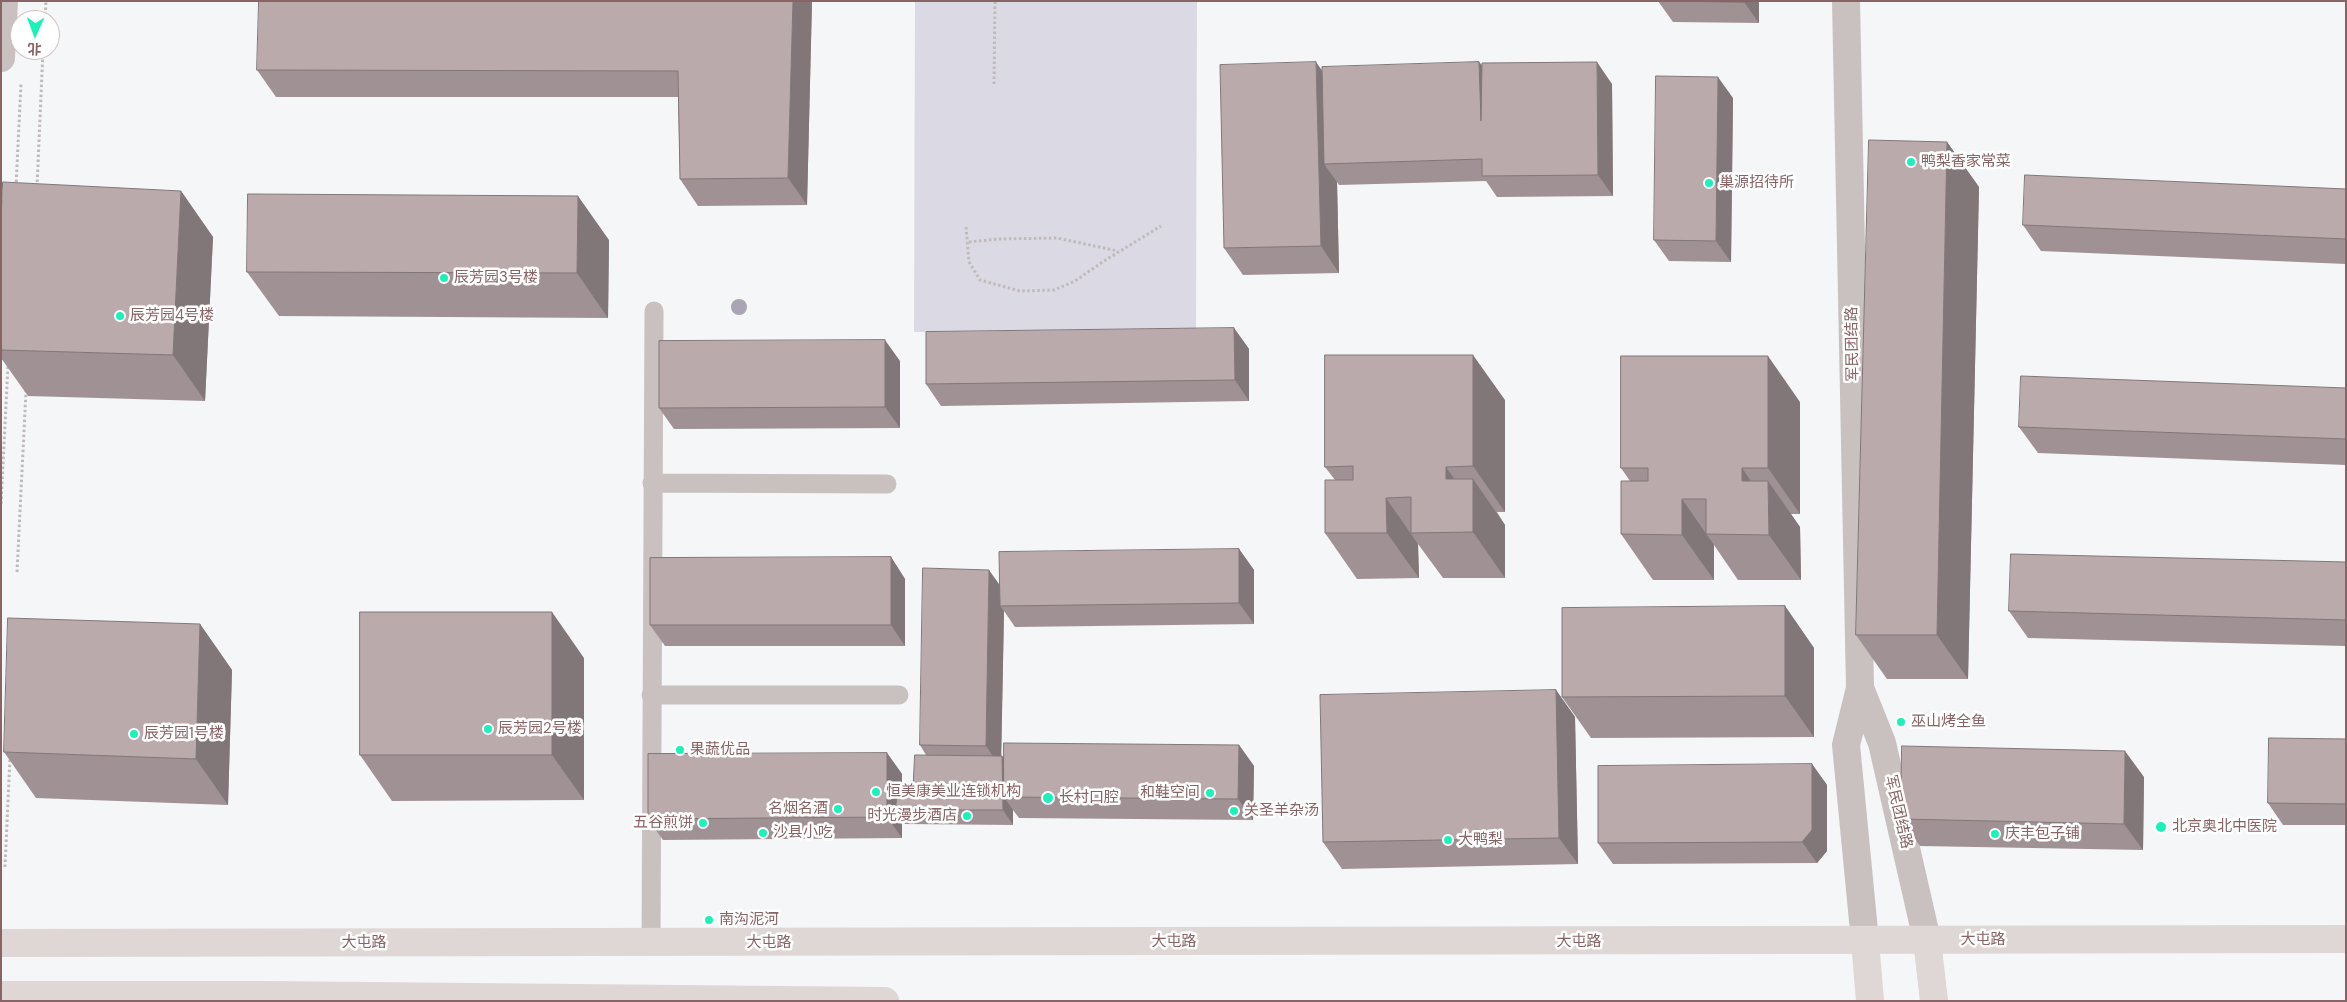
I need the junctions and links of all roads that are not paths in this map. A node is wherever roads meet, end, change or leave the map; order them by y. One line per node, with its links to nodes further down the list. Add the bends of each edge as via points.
1 (1846, 1): 7 (street, 军民团结路)
2 (3, 6): 3 (street)
3 (1, 58)
4 (654, 310): 5 (lane)
5 (652, 484): 6 (lane); 8 (lane)
6 (887, 484)
7 (1860, 688): 11 (street, 军民团结路, via 1882,743); 12 (street, 军民团结路, via 1846,745)
8 (651, 695): 9 (lane); 14 (lane)
9 (899, 695)
10 (2346, 939): 11 (main road, 大屯路)
11 (1927, 940): 12 (main road, 大屯路); 19 (main road)
12 (1865, 941): 14 (main road, 大屯路); 18 (main road)
13 (1, 943): 14 (main road, 大屯路)
14 (651, 943)
15 (1, 995): 16 (main road)
16 (263, 998): 17 (main road)
17 (885, 1001)
18 (1870, 1001)
19 (1934, 1001)

